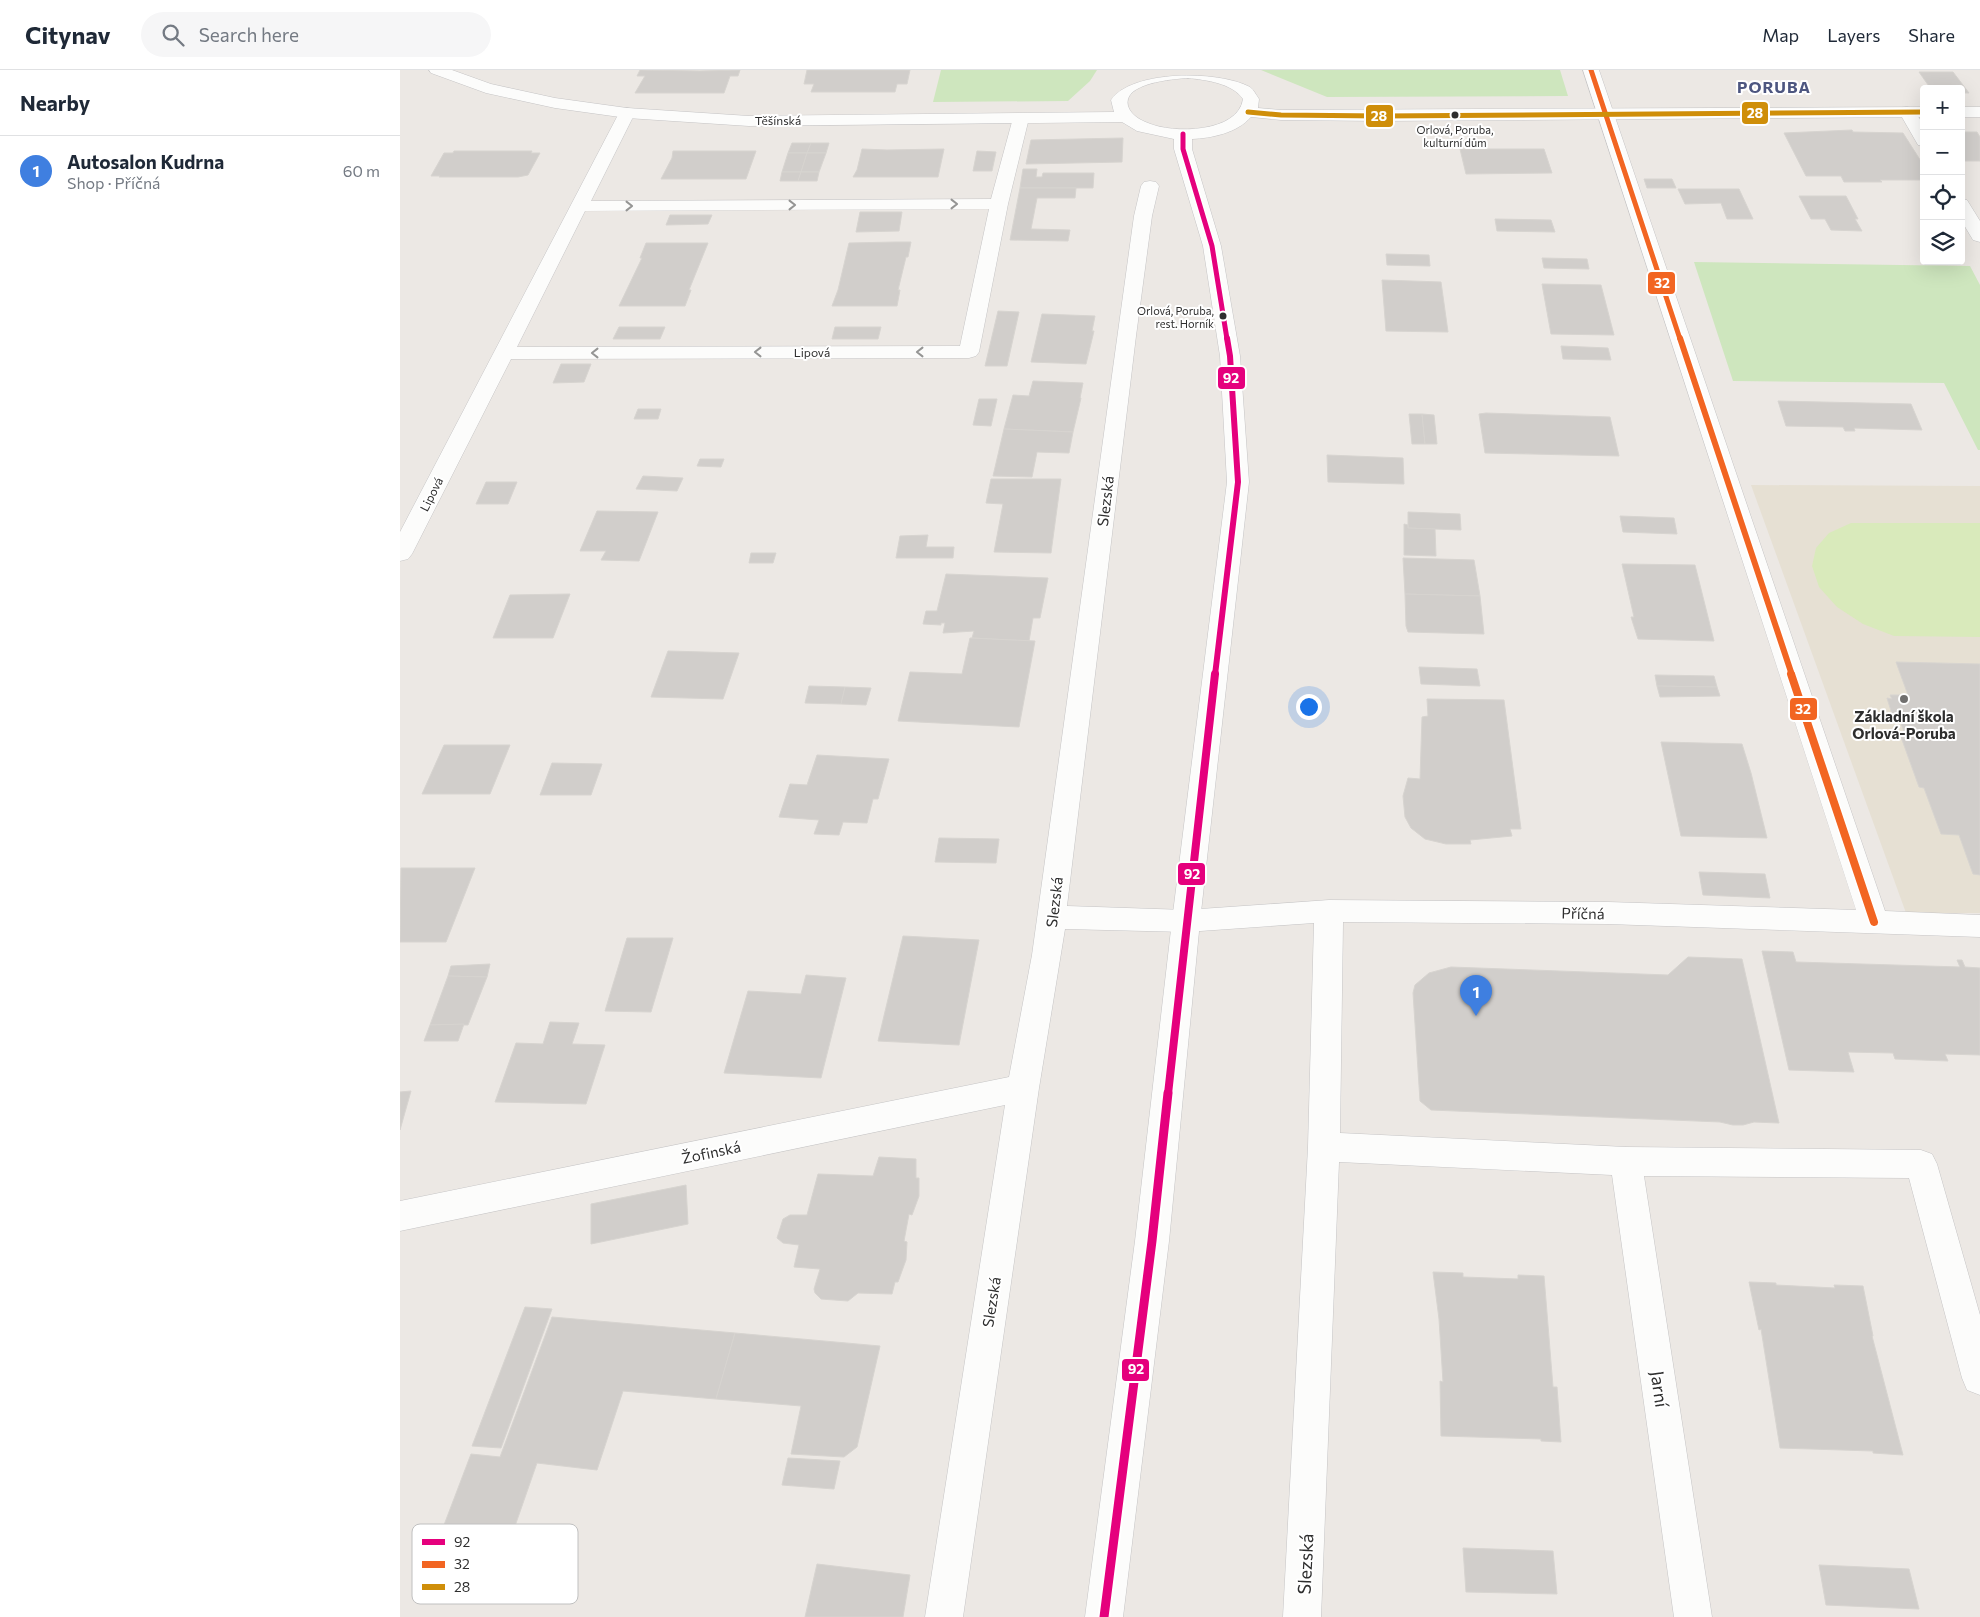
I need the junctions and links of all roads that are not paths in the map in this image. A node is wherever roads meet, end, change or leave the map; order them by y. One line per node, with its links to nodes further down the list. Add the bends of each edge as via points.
1 (437, 70): 9 (street, Těšínská, via 486,88 538,100)
2 (1591, 70): 10 (street)
3 (1146, 74): 4 (street, via 1188,73 1224,79 1248,94 1251,103); 11 (street, via 1120,99)
4 (1248, 112): 10 (street, via 1381,116); 13 (street, via 1224,128)
5 (1907, 112): 6 (street); 10 (street); 14 (street)
6 (1920, 112)
7 (1965, 112): 8 (street)
8 (1980, 112)
9 (627, 113): 12 (street, Těšínská, via 749,121); 17 (street, Lipová)
10 (1606, 115): 25 (street)
11 (1125, 117): 12 (street, Těšínská); 13 (street, via 1149,129)
12 (1021, 118): 16 (street, Lipová)
13 (1183, 134): 24 (street, via 1183,148 1212,246 1228,347 1238,482)
14 (1920, 134)
15 (1150, 186): 23 (street, Slezská, via 1126,336)
16 (999, 204): 17 (street, one-way to 16); 20 (street, Lipová, one-way to 20, via 969,352)
17 (581, 206): 20 (street, Lipová)
18 (1965, 211): 19 (street)
19 (1980, 236)
20 (504, 353): 21 (street, Lipová)
21 (400, 554)
22 (1329, 911): 24 (street, Příčná); 25 (street, Příčná, via 1608,913); 28 (street, Slezská)
23 (1052, 917): 24 (street, Příčná); 27 (street, Slezská)
24 (1186, 921): 33 (street, via 1152,1241)
25 (1874, 922): 26 (street, Příčná)
26 (1980, 926)
27 (1023, 1088): 30 (street, Žofinská); 32 (street, Slezská)
28 (1324, 1147): 29 (street); 34 (street, Slezská)
29 (1626, 1161): 31 (street, via 1921,1164); 35 (street, Jarní)
30 (400, 1216)
31 (1980, 1378)
32 (944, 1617)
33 (1104, 1617)
34 (1302, 1617)
35 (1693, 1617)

